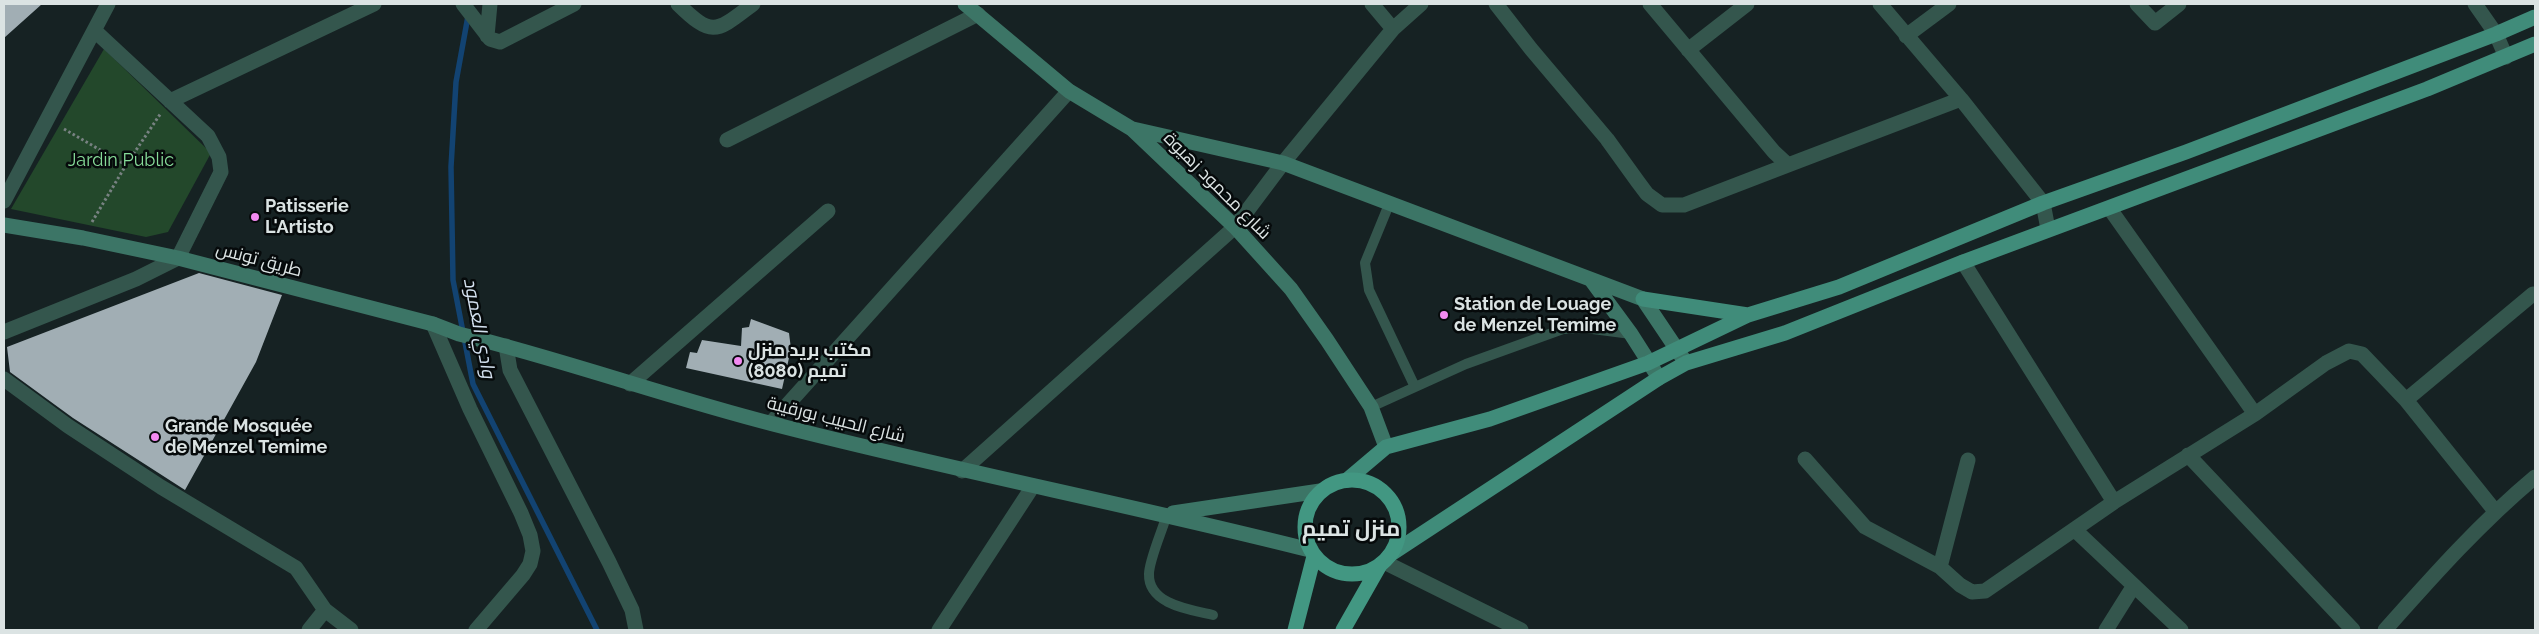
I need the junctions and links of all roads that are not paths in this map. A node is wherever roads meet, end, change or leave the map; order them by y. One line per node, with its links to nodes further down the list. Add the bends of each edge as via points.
1 (108, 4): 22 (street)
2 (374, 4): 31 (street)
3 (463, 4): 23 (street)
4 (490, 4): 23 (street)
5 (574, 4): 23 (street, via 504,41 495,42)
6 (678, 4): 7 (street, via 699,25 710,28 727,24)
7 (753, 4)
8 (965, 4): 19 (main road, شارع محمود زهيوة)
9 (1372, 4): 21 (street)
10 (1421, 4): 21 (street)
11 (1496, 4): 35 (street, via 1607,139 1647,194 1662,205 1684,204)
12 (1650, 4): 27 (street)
13 (1747, 4): 27 (street)
14 (1880, 4): 25 (street)
15 (1950, 4): 25 (street)
16 (2137, 4): 17 (street, via 2155,23)
17 (2179, 4)
18 (2475, 4): 24 (street)
19 (978, 14): 29 (main road, شارع محمود زهيوة); 33 (street)
20 (2535, 17): 24 (main road)
21 (1393, 29): 34 (street)
22 (95, 31): 31 (street); 36 (street)
23 (484, 33)
24 (2496, 34): 28 (street); 38 (main road)
25 (1906, 36): 30 (street)
26 (2535, 44): 28 (main road)
27 (1688, 50): 35 (street)
28 (2506, 57): 39 (main road)
29 (1069, 91): 32 (main road, شارع محمود زهيوة); 64 (street)
30 (1962, 99): 35 (street); 38 (street)
31 (170, 101): 44 (street, via 208,136 222,172)
32 (1132, 128): 34 (main road); 42 (main road, شارع محمود زهيوة)
33 (727, 140)
34 (1283, 163): 37 (main road); 42 (street)
35 (1788, 165)
36 (4, 200)
37 (1390, 202): 46 (main road); 60 (lane, via 1365,263 1369,290)
38 (2043, 203): 43 (street); 49 (main road, via 1839,287)
39 (2110, 209): 43 (main road); 63 (street)
40 (828, 211): 59 (street)
41 (4, 225): 44 (main road, طريق تونس)
42 (1235, 228): 62 (main road, شارع محمود زهيوة, via 1290,289); 69 (street)
43 (2048, 230): 45 (main road)
44 (178, 258): 50 (main road, طريق تونس); 51 (street, via 136,279)
45 (1962, 262): 56 (main road, via 1785,333); 74 (street)
46 (1592, 281): 48 (main road); 52 (main road)
47 (2533, 294): 61 (street)
48 (1643, 299): 49 (main road); 54 (main road)
49 (1748, 315): 54 (main road)
50 (433, 324): 53 (main road, طريق تونس); 86 (street, via 521,513 533,551 523,575)
51 (4, 332)
52 (1631, 334): 55 (main road); 60 (lane, via 1585,328 1563,329 1466,364)
53 (503, 345): 59 (main road, شارع الحبيب بورقيبة); 87 (street, via 510,370 632,610)
54 (1678, 349): 55 (main road); 56 (main road)
55 (1648, 363): 57 (main road); 65 (main road, via 1490,419)
56 (1686, 363): 57 (main road)
57 (1659, 378): 79 (main road)
58 (4, 379): 82 (street, via 160,487 296,568)
59 (630, 384): 64 (main road, شارع الحبيب بورقيبة)
60 (1416, 387): 62 (lane)
61 (2406, 400): 63 (street, via 2362,354 2349,351 2326,363); 75 (street)
62 (1371, 407): 65 (main road, شارع محمود زهيوة)
63 (2255, 414): 66 (street)
64 (771, 424): 69 (main road, شارع الحبيب بورقيبة)
65 (1386, 447): 71 (main road)
66 (2188, 455): 74 (street); 94 (street)
67 (1805, 459): 80 (street, via 1865,527)
68 (1968, 460): 80 (street)
69 (962, 471): 72 (main road, شارع الحبيب بورقيبة)
70 (2535, 477): 75 (street)
71 (1347, 480): 73 (highway); 79 (highway, via 1362,480 1377,486 1389,496 1396,510 1400,525 1398,540)
72 (1033, 486): 76 (main road, شارع الحبيب بورقيبة); 88 (street)
73 (1320, 491): 76 (main road, شارع الحبيب بورقيبة); 78 (highway, via 1308,508 1305,519 1306,540)
74 (2114, 502): 77 (street)
75 (2495, 511): 95 (street, via 2454,551)
76 (1167, 514): 78 (main road, شارع الحبيب بورقيبة); 83 (lane, via 1149,575 1154,590 1177,607)
77 (2075, 530): 80 (street, via 1986,591 1972,592); 81 (street)
78 (1312, 553): 79 (highway, via 1325,566 1352,574 1367,572); 89 (highway)
79 (1385, 561): 90 (highway); 91 (street)
80 (1940, 567)
81 (2133, 587): 92 (street); 93 (street)
82 (325, 610): 84 (street); 85 (street)
83 (1213, 615)
84 (309, 630)
85 (351, 630)
86 (476, 630)
87 (636, 630)
88 (939, 630)
89 (1295, 630)
90 (1343, 630)
91 (1521, 630)
92 (2106, 630)
93 (2181, 630)
94 (2353, 630)
95 (2385, 630)

